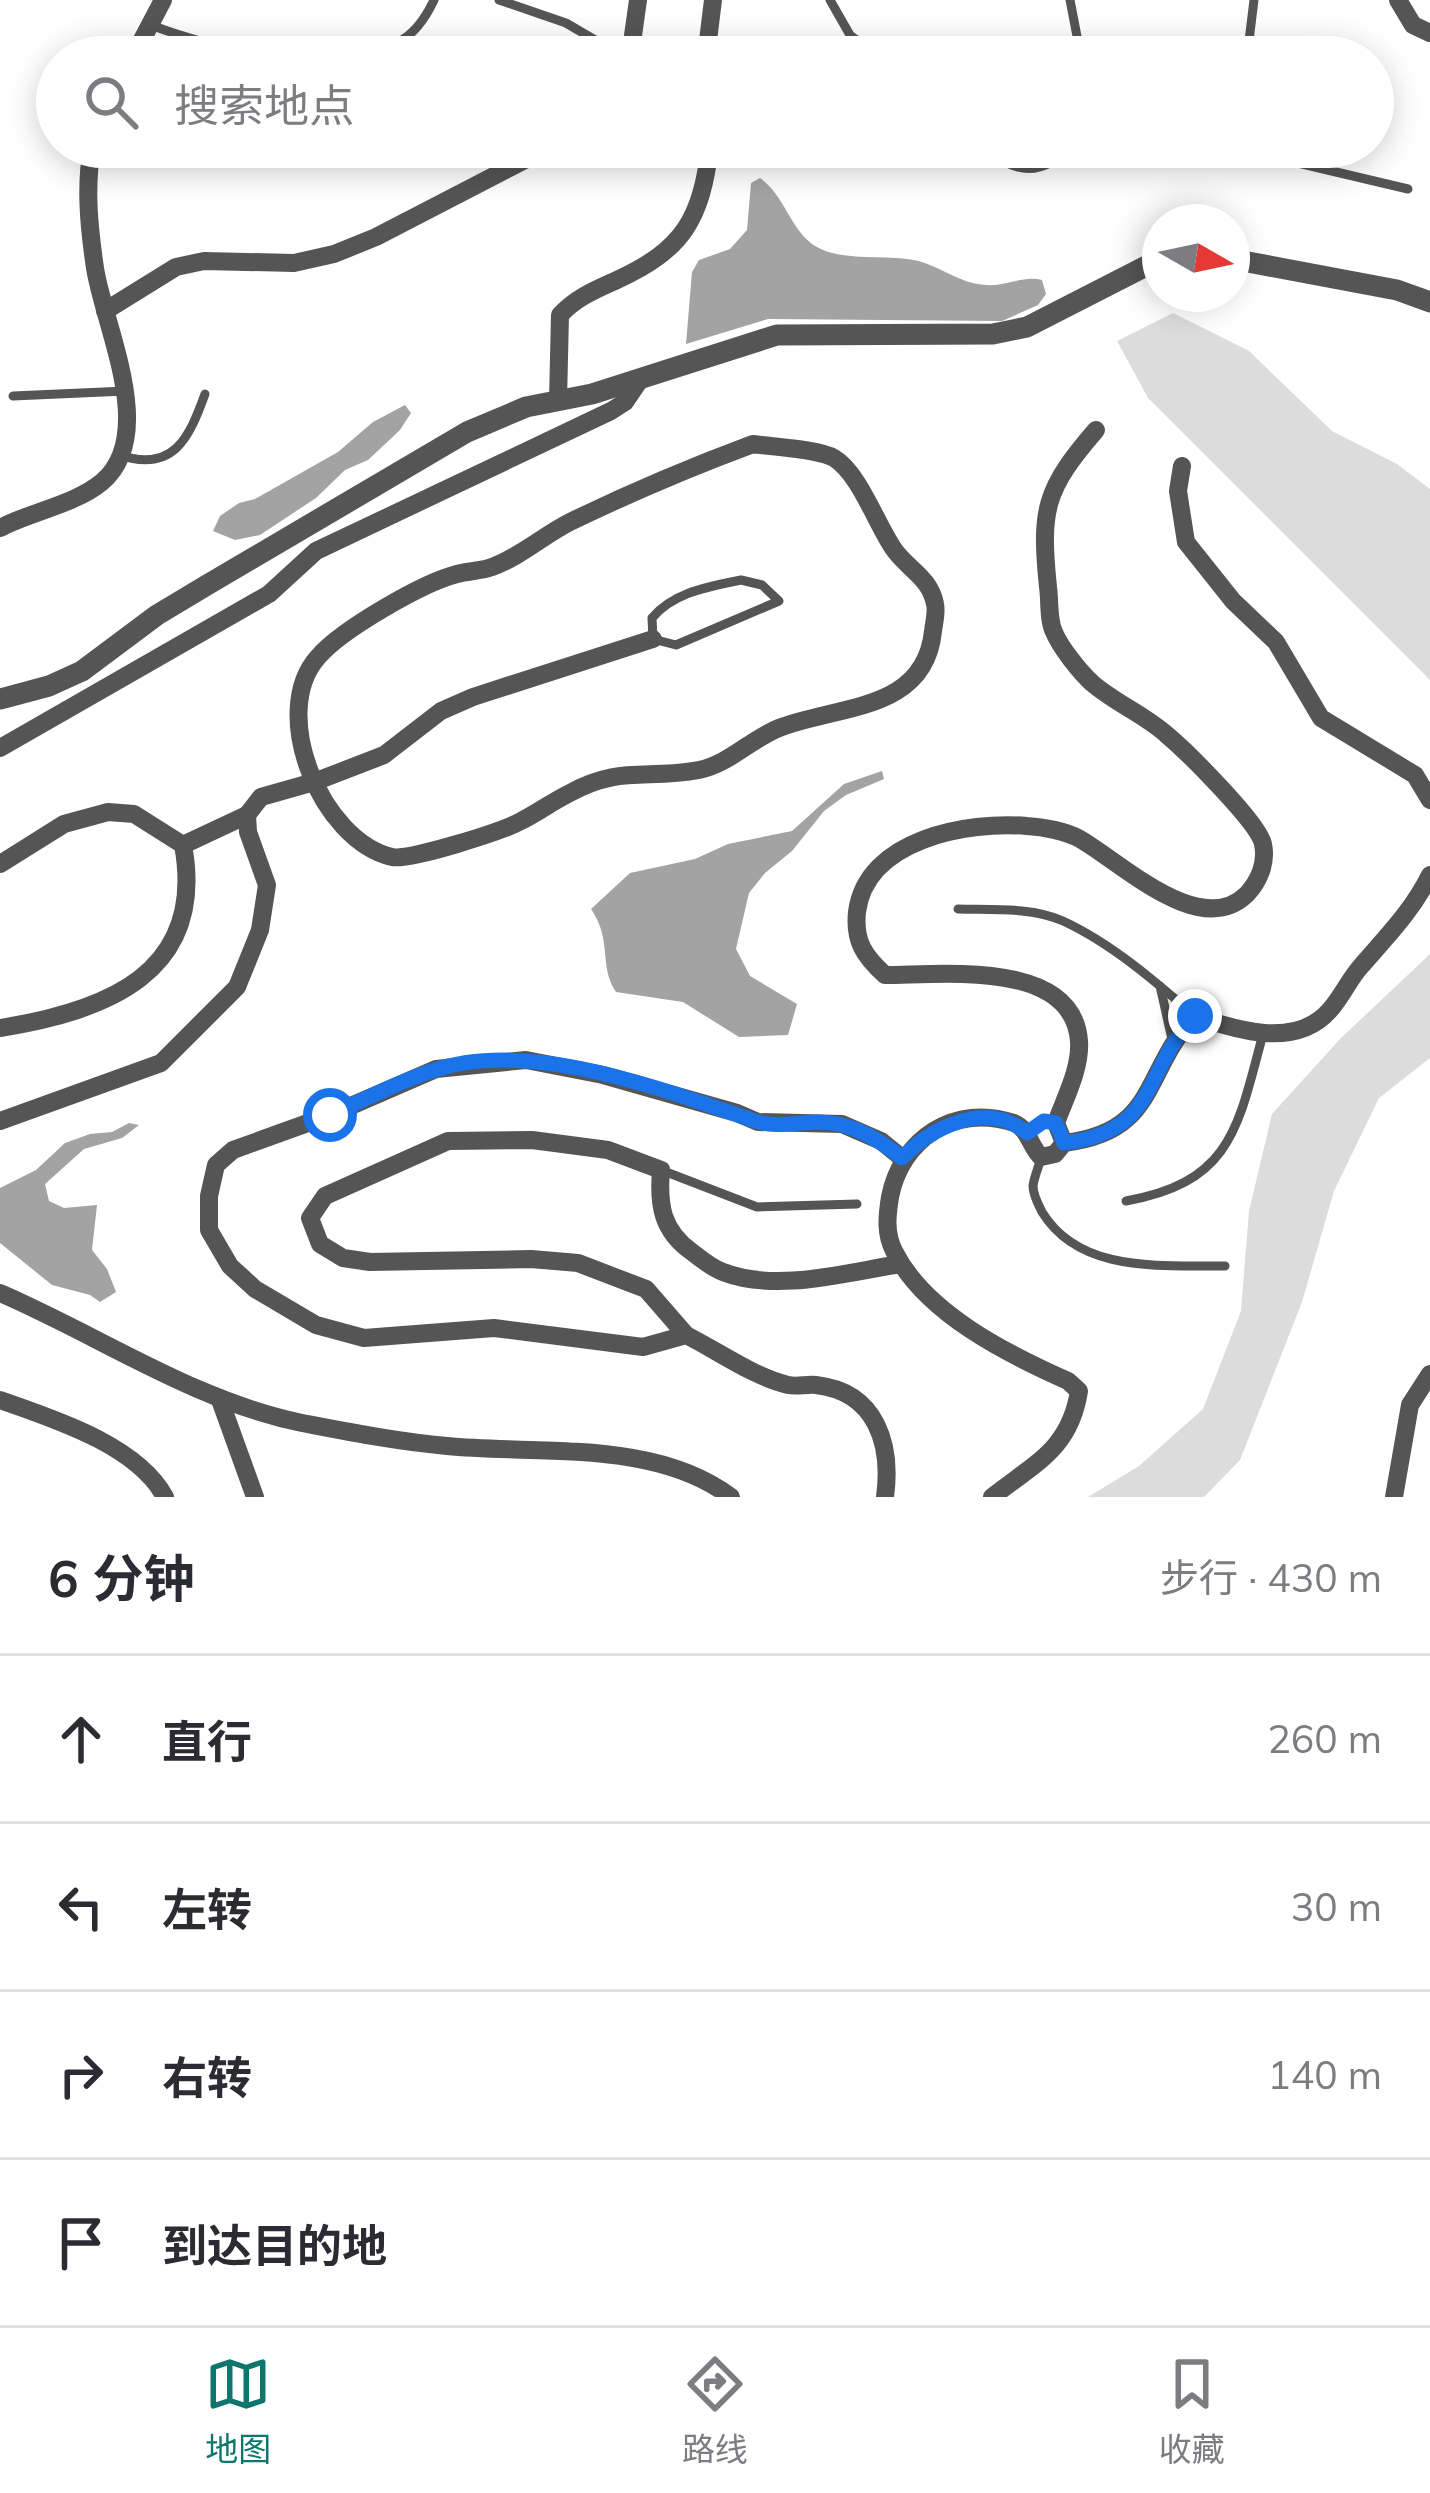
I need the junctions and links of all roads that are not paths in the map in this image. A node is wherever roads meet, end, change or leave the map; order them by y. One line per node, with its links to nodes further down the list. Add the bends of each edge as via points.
1 (163, 0): 10 (street)
2 (434, 0): 14 (lane)
3 (499, 0): 15 (lane)
4 (638, 0): 16 (street)
5 (713, 0): 17 (street)
6 (830, 0): 18 (lane)
7 (1070, 0): 19 (lane)
8 (1253, 0): 20 (lane)
9 (1398, 0): 11 (street, via 1413,25)
10 (149, 24): 12 (street); 13 (lane)
11 (1430, 34)
12 (143, 36)
13 (184, 36)
14 (406, 36)
15 (590, 36)
16 (631, 36)
17 (709, 36)
18 (851, 36)
19 (1077, 36)
20 (1249, 36)
21 (91, 168): 29 (street, via 88,214)
22 (509, 168): 29 (street, via 334,254 176,267)
23 (706, 168): 34 (street, via 700,206 683,236 651,264 577,298 560,315)
24 (1319, 168): 25 (lane)
25 (1408, 189)
26 (1250, 263): 28 (street)
27 (1142, 269): 30 (street, via 1027,327 777,334)
28 (1430, 302)
29 (105, 310): 31 (street)
30 (642, 377): 34 (street); 41 (street, via 625,403 316,551 268,594)
31 (126, 391): 33 (lane); 36 (street)
32 (206, 394): 36 (lane, via 176,450 152,461)
33 (13, 396)
34 (558, 401): 40 (street, via 467,432 157,615 82,671)
35 (1096, 430): 55 (street, via 1049,496 1043,541 1053,631 1090,681 1167,734 1243,813 1263,842 1262,874 1218,911 1197,908 1076,836 983,823 940,833 870,875 856,935 885,975 993,977 1052,991 1071,1013 1079,1041)
36 (119, 455): 38 (street, via 100,484)
37 (1183, 466): 43 (street, via 1186,542 1276,642 1321,718 1415,775)
38 (0, 528)
39 (653, 639): 39 (lane, via 652,618 665,602 706,587 741,580 779,601 676,645); 42 (street, via 472,697 384,755)
40 (0, 699)
41 (0, 748)
42 (314, 782): 42 (street, via 297,713 301,683 346,631 453,575 493,567 566,524 754,444 833,457 898,556 924,577 936,605 925,670 892,695 782,727 700,770 603,776 517,824 425,854 395,858 363,846); 44 (street, via 261,796)
43 (1430, 800)
44 (248, 815): 45 (street); 54 (street, via 267,885 237,988 161,1063)
45 (183, 845): 46 (street, via 134,814 108,812 64,824); 51 (street, via 188,901 148,973 92,1008)
46 (0, 864)
47 (1430, 875): 52 (street, via 1327,1015 1297,1031)
48 (958, 909): 49 (lane, via 1061,920)
49 (1160, 986): 50 (lane); 53 (lane)
50 (1195, 1016): 52 (street); 53 (street)
51 (0, 1028)
52 (1263, 1034): 61 (lane, via 1215,1163 1185,1186)
53 (1174, 1047): 57 (street, via 1125,1122 1092,1140)
54 (0, 1121)
55 (1056, 1123): 56 (street); 57 (street)
56 (1027, 1133): 58 (street); 59 (street, via 968,1117)
57 (1064, 1143): 58 (street)
58 (1041, 1157): 64 (lane, via 1037,1204 1067,1241 1114,1263)
59 (902, 1158): 63 (street, via 886,1221); 66 (street, via 842,1124 758,1123 526,1060 436,1069 233,1150 216,1165 209,1230 230,1266 316,1325 364,1338 494,1328 643,1347)
60 (661, 1170): 62 (lane, via 757,1207); 63 (street, via 661,1216 675,1240 723,1272 808,1278); 66 (street, via 608,1150 532,1140 448,1142 325,1196 310,1218 320,1244 343,1258 578,1263 646,1289)
61 (1126, 1201)
62 (857, 1204)
63 (901, 1264): 74 (street, via 960,1321 1079,1391 1063,1441)
64 (1225, 1266)
65 (0, 1293): 69 (street)
66 (686, 1335): 73 (street, via 789,1385 819,1385 862,1405 886,1443)
67 (1430, 1374): 75 (street, via 1410,1405)
68 (0, 1400): 70 (street, via 78,1427 157,1481)
69 (220, 1400): 71 (street); 72 (street, via 445,1446 631,1459 679,1469)
70 (165, 1497)
71 (255, 1497)
72 (731, 1497)
73 (885, 1497)
74 (992, 1497)
75 (1394, 1497)

